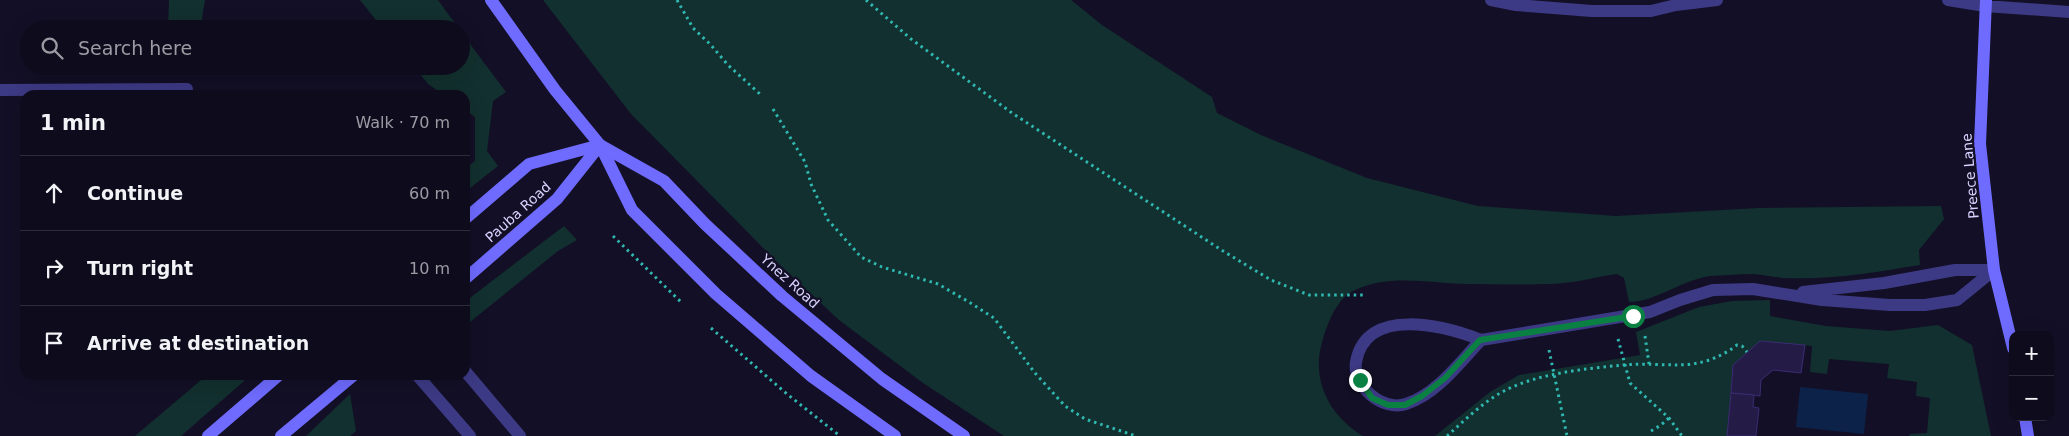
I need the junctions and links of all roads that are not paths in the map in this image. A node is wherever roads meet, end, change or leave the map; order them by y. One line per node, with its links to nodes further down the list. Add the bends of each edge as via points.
1 (491, 0): 9 (main road, Ynez Road, via 555,90)
2 (1492, 0): 3 (street, via 1592,11 1651,12)
3 (1717, 0)
4 (1948, 0): 5 (street)
5 (1986, 3): 6 (street); 11 (main road, Preece Lane, via 1980,144)
6 (2069, 12)
7 (187, 89): 8 (street)
8 (0, 90)
9 (600, 145): 10 (main road, Pauba Road, via 529,164); 12 (main road, Pauba Road, via 557,199); 25 (main road, Ynez Road, via 632,210 716,294 811,376); 26 (main road, Ynez Road, via 664,182 782,296 882,379)
10 (470, 215)
11 (1994, 270): 13 (street, via 1955,270 1884,283); 13 (street, via 1957,300 1925,305 1842,302); 14 (main road, Preece Lane)
12 (470, 275)
13 (1787, 293): 15 (street, via 1753,289 1714,290 1650,312)
14 (2009, 332)
15 (1480, 340): 15 (street, via 1428,325 1405,324 1380,330 1362,345 1356,364 1360,380 1372,398 1388,405 1405,405 1445,378)
16 (470, 378): 24 (street)
17 (273, 380): 21 (main road)
18 (348, 380): 22 (main road)
19 (421, 380): 23 (street)
20 (2026, 421): 27 (main road)
21 (208, 436)
22 (281, 436)
23 (470, 436)
24 (520, 436)
25 (895, 436)
26 (964, 436)
27 (2028, 436)

